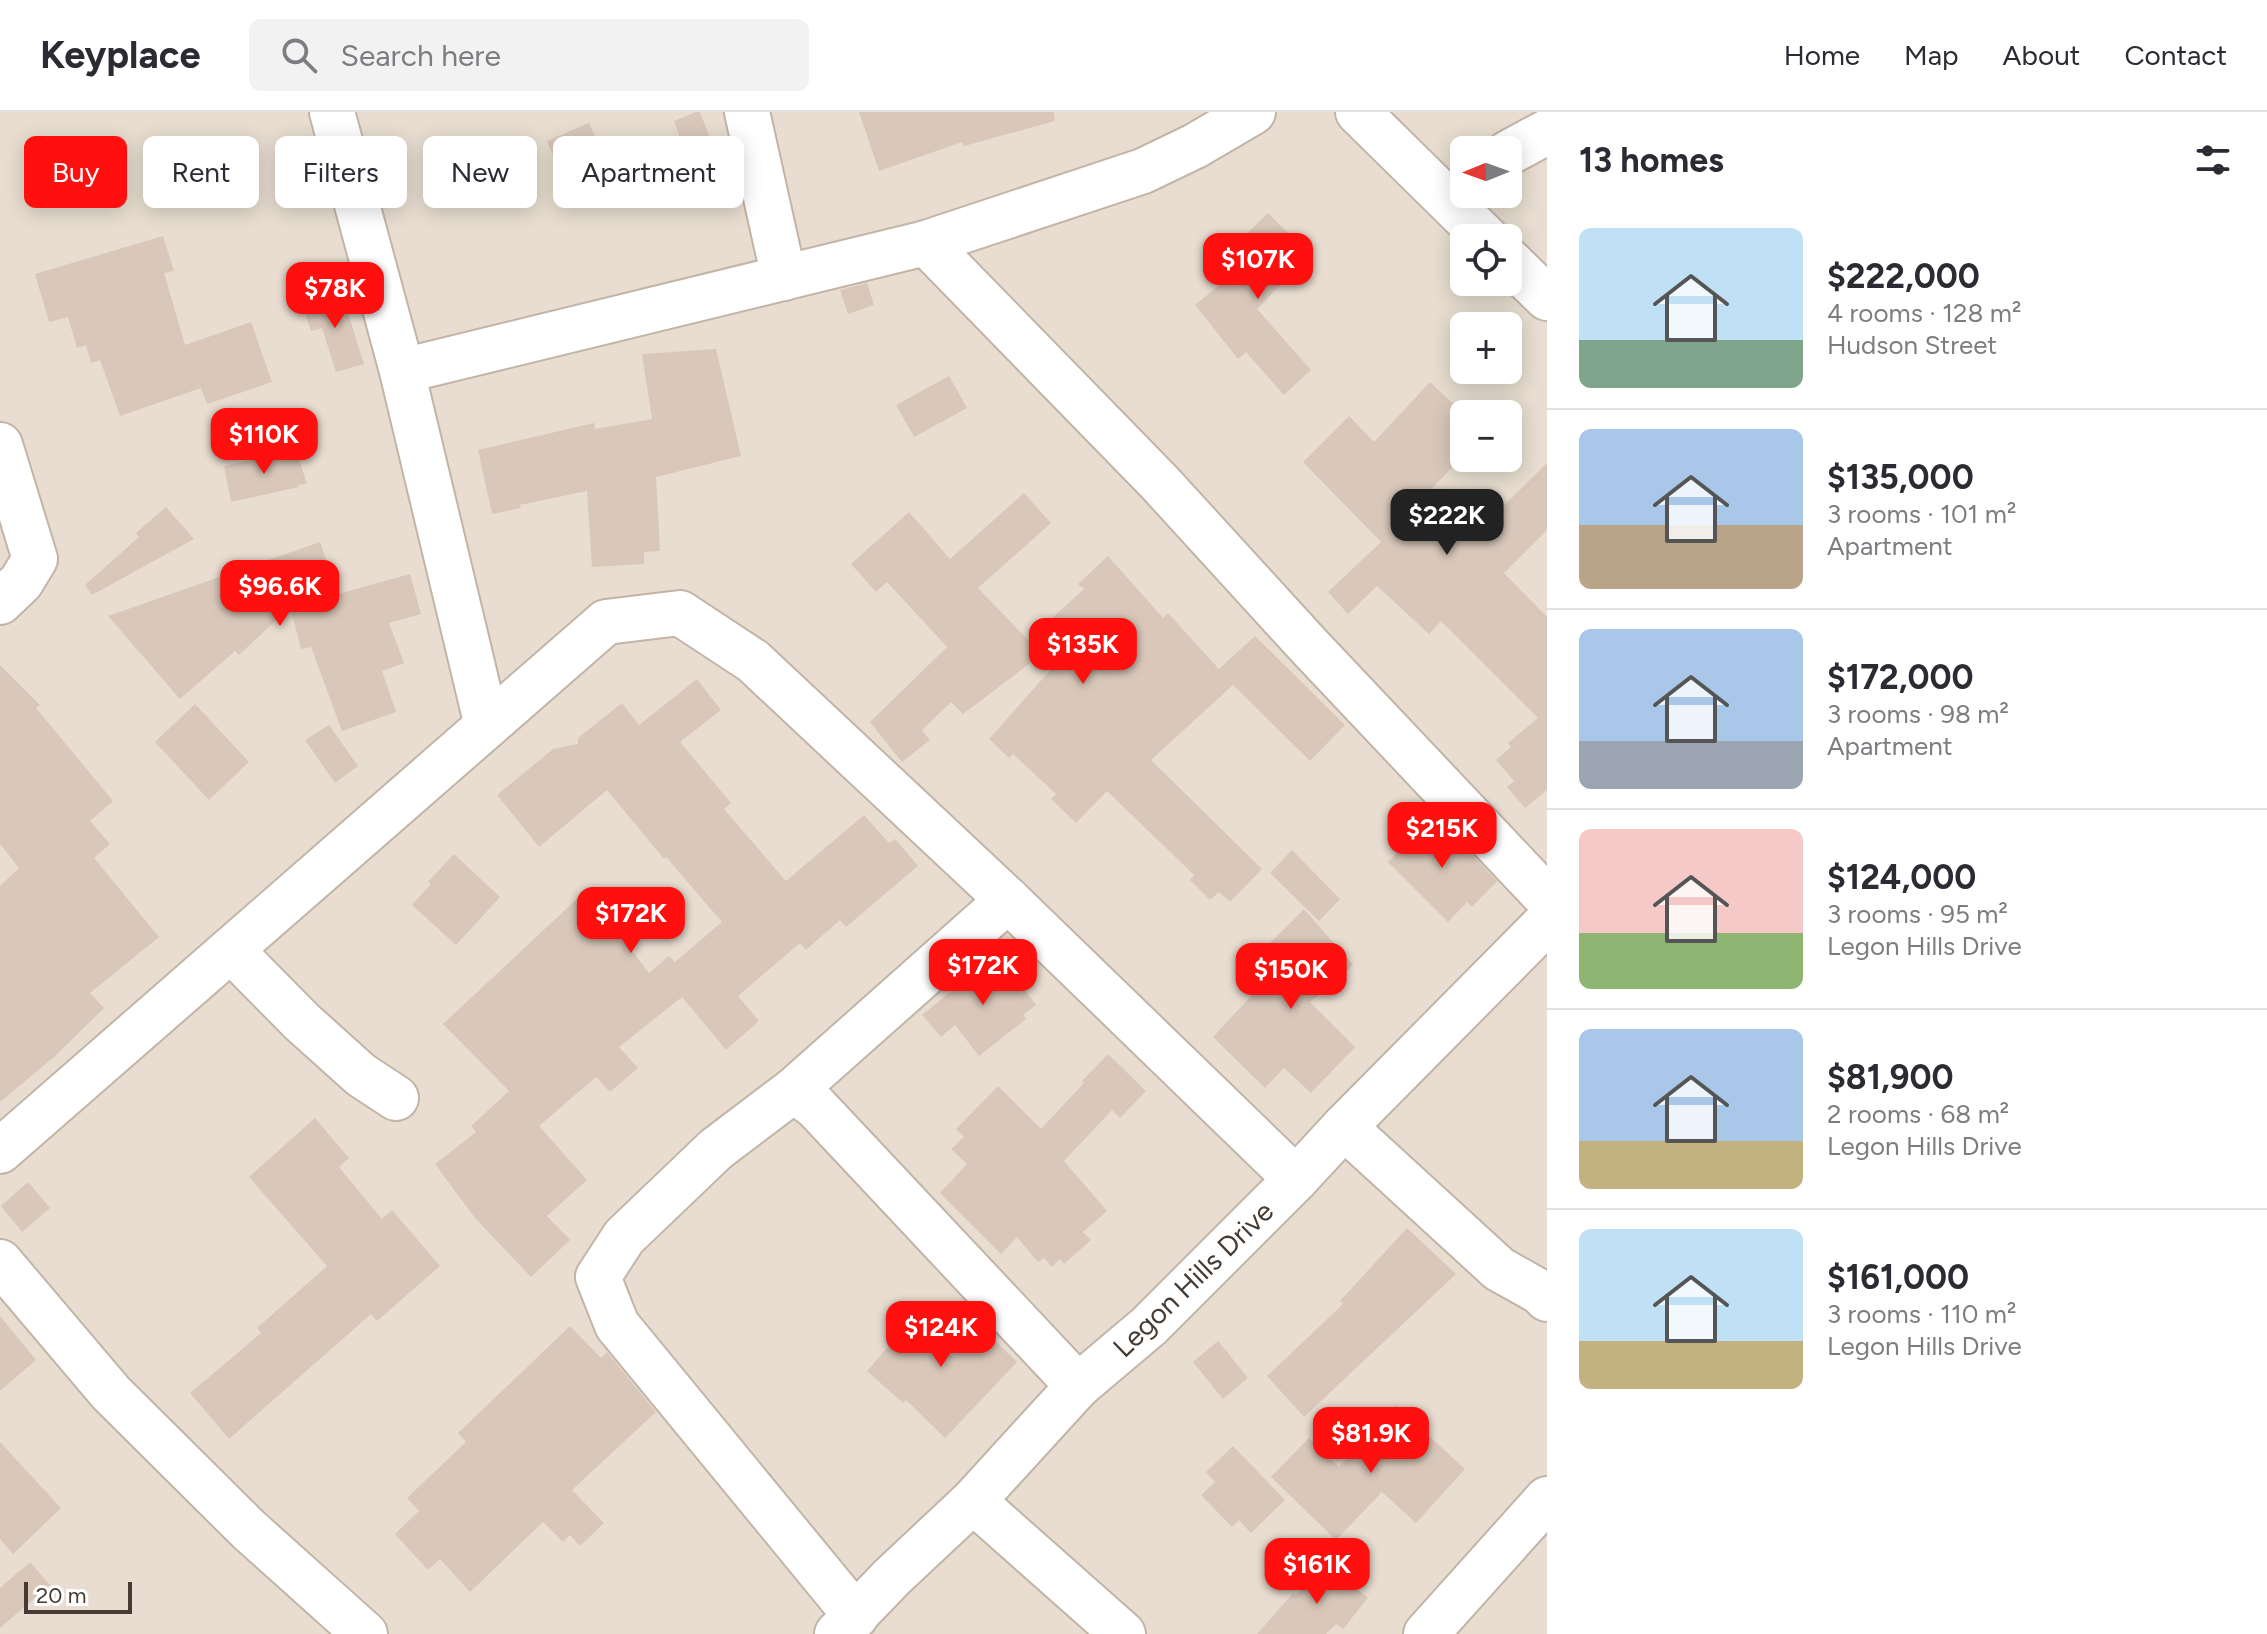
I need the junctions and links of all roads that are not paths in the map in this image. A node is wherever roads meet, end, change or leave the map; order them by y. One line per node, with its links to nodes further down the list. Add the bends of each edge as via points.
1 (332, 112): 12 (street)
2 (747, 112): 10 (street)
3 (1253, 112): 8 (street, via 1143,171)
4 (1358, 112): 7 (street)
5 (1547, 132): 6 (street)
6 (1522, 145)
7 (1450, 183)
8 (926, 243): 10 (street); 16 (street, via 1160,483)
9 (1522, 274): 11 (street)
10 (784, 278): 12 (street)
11 (1547, 298)
12 (402, 371): 15 (street)
13 (0, 445): 14 (street, via 35,559)
14 (0, 602)
15 (487, 726): 17 (street, via 606,622 680,613 753,661); 19 (street)
16 (1547, 898)
17 (1008, 900): 20 (street); 24 (street)
18 (1547, 922): 22 (street, Legon Hills Drive)
19 (231, 950): 21 (street, via 313,1032); 23 (street)
20 (794, 1090): 27 (street, via 816,1107); 30 (street, via 716,1149 624,1237 598,1277 617,1325)
21 (396, 1098)
22 (1344, 1127): 24 (street, Legon Hills Drive); 26 (street, via 1499,1269)
23 (0, 1151)
24 (1296, 1179): 27 (street, Legon Hills Drive, via 1149,1326)
25 (0, 1262): 31 (street, via 111,1393 249,1530)
26 (1547, 1299)
27 (1078, 1386): 28 (street, Legon Hills Drive)
28 (973, 1501): 30 (street, Legon Hills Drive); 32 (street)
29 (1544, 1509): 33 (street)
30 (847, 1625)
31 (365, 1634)
32 (1123, 1634)
33 (1426, 1634)

